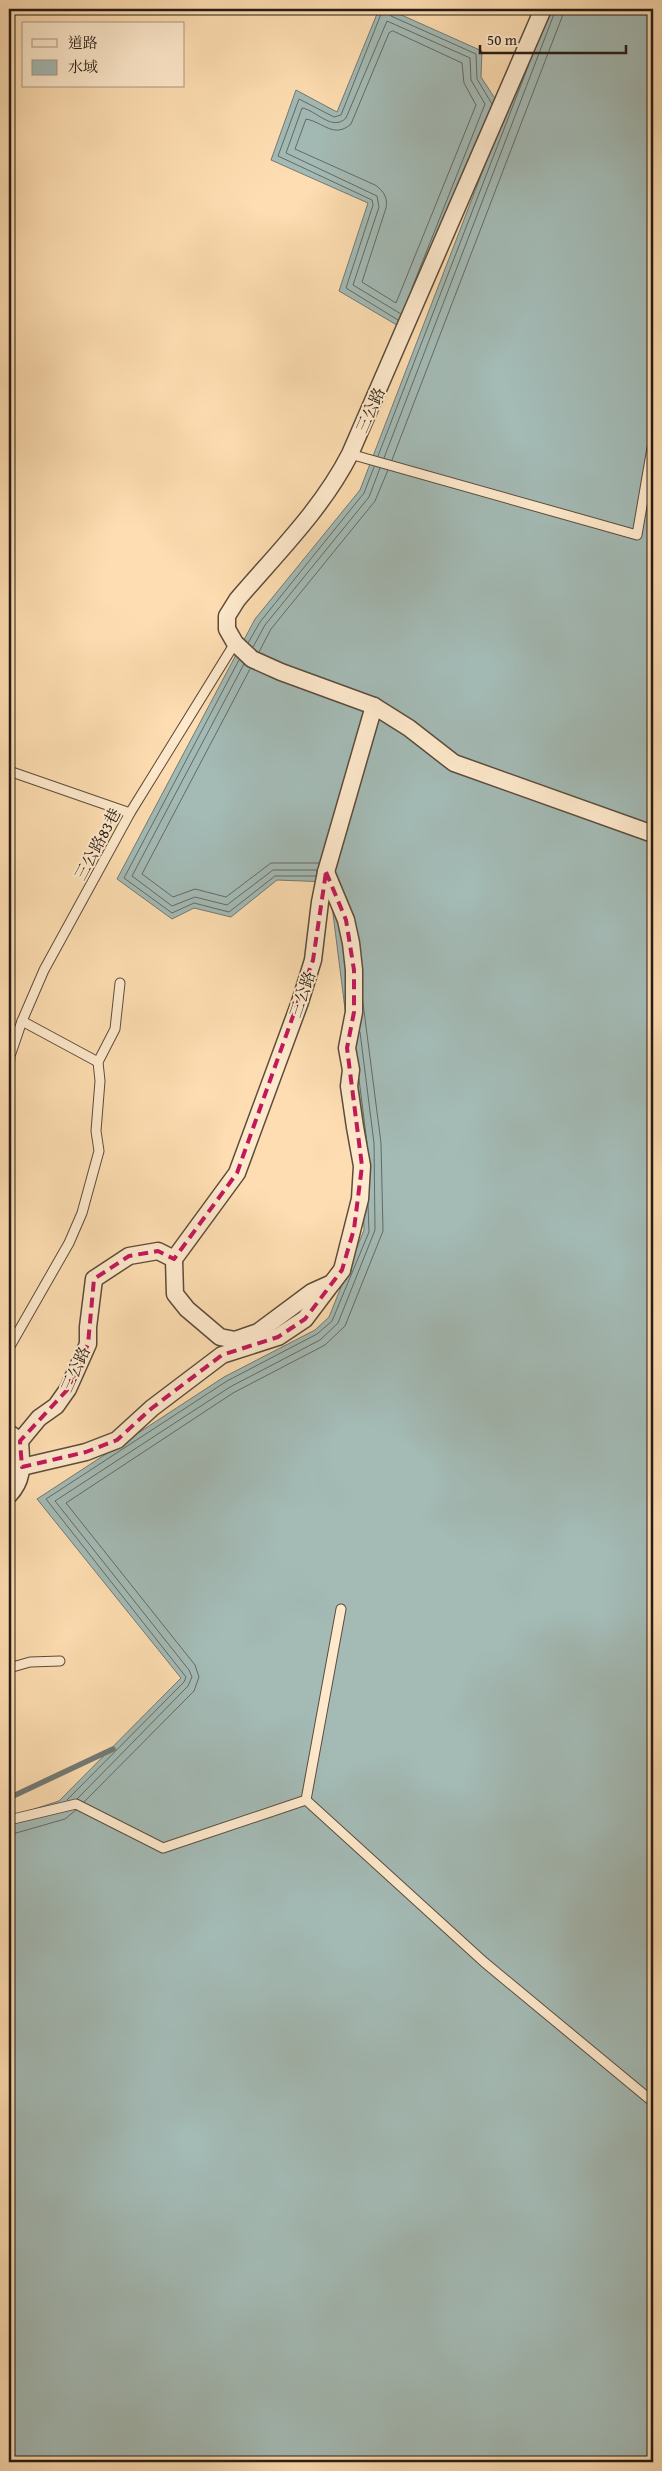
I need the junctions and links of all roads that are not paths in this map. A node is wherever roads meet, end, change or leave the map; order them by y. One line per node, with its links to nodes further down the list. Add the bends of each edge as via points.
1 (10, 9): 3 (lane)
2 (543, 9): 5 (street, 三公路)
3 (9, 14)
4 (653, 442): 5 (lane, via 637,535)
5 (350, 454): 6 (street, 三公路, via 316,508 236,600 227,616 227,629)
6 (235, 643): 7 (street, 三公路, via 252,659); 9 (lane, 三公路83巷)
7 (374, 706): 10 (street, 三公路, via 454,763); 11 (street, 三公路)
8 (9, 772): 9 (lane)
9 (130, 813): 13 (lane, 三公路83巷, via 44,970)
10 (653, 834)
11 (326, 872): 16 (street, 三公路, via 313,960 250,1142 237,1173); 17 (street, via 346,920 351,944 354,1012 347,1061 351,1070 349,1086 362,1166 360,1199)
12 (120, 983): 14 (lane, via 115,1029)
13 (22, 1022): 14 (lane); 15 (lane, 三公路83巷, via 10,1056)
14 (98, 1062): 18 (lane, via 100,1081 96,1131 99,1151 82,1213)
15 (9, 1070)
16 (174, 1259): 17 (street, via 175,1294 180,1302 227,1340 246,1338 258,1332 312,1292 332,1283); 19 (street, 三公路, via 158,1251 129,1256 94,1279 88,1344 71,1382 56,1406)
17 (342, 1270): 20 (street, via 305,1319 278,1337 222,1355 152,1408 117,1440 86,1452)
18 (9, 1348)
19 (14, 1437): 20 (street, 三公路)
20 (22, 1466): 21 (street, 三公路, via 18,1485)
21 (9, 1494)
22 (340, 1610): 25 (lane)
23 (60, 1661): 24 (lane, via 30,1662)
24 (9, 1668)
25 (306, 1800): 26 (lane, via 163,1848 76,1804); 27 (lane, via 484,1962)
26 (9, 1820)
27 (653, 2102)

